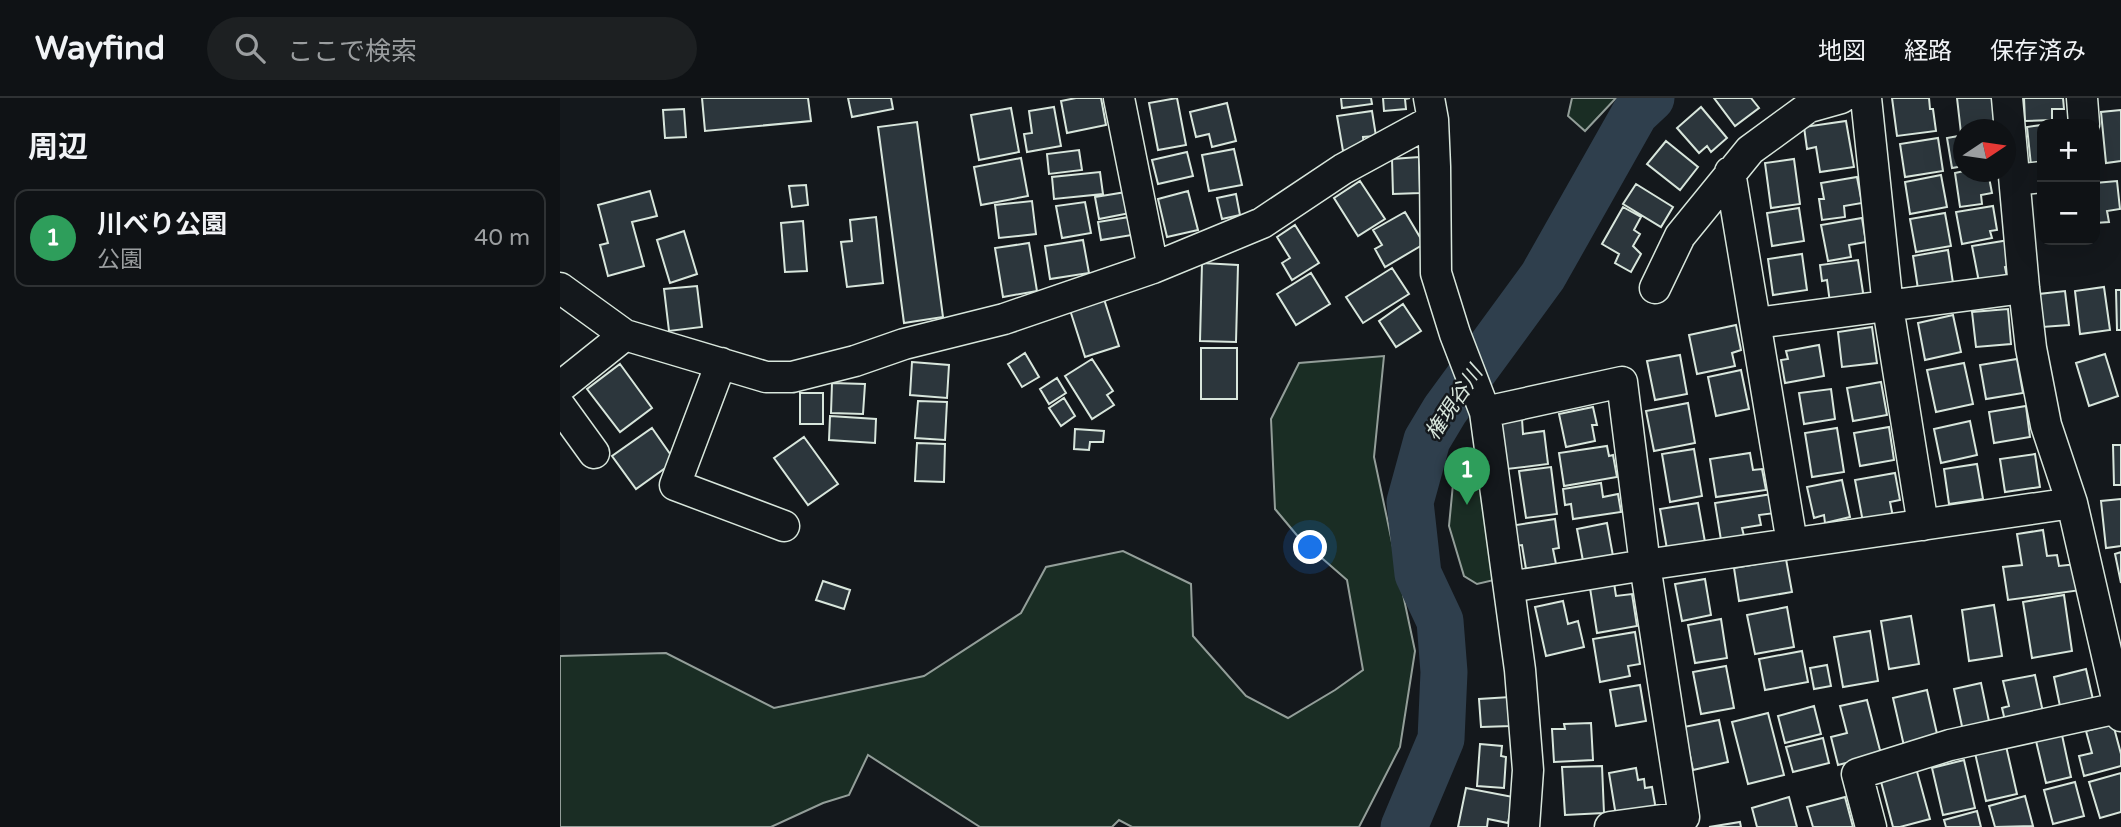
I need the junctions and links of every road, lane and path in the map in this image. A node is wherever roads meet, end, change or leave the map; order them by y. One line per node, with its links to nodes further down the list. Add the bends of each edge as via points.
1 (1118, 98): 10 (street)
2 (1841, 98): 8 (street, via 1809,107 1750,150)
3 (1866, 98): 14 (street)
4 (2007, 98): 9 (street)
5 (2082, 98): 7 (street)
6 (1431, 109): 10 (street, via 1262,223); 19 (street, via 1437,273)
7 (2084, 119)
8 (1730, 172): 12 (street, via 1679,236); 15 (street)
9 (2029, 178): 13 (street)
10 (1153, 268): 17 (street, via 1004,318 792,377 766,377)
11 (560, 288): 16 (street)
12 (1655, 288)
13 (2024, 288): 14 (street); 22 (street, via 2046,425)
14 (1888, 307): 15 (street); 23 (street)
15 (1756, 323): 25 (street)
16 (625, 335): 17 (street); 18 (street)
17 (722, 363): 24 (street, via 675,485)
18 (560, 387)
19 (1481, 403): 26 (street, via 1622,382); 27 (street)
20 (560, 406): 21 (street)
21 (594, 453)
22 (2072, 503): 23 (street); 28 (street)
23 (1923, 524): 25 (street)
24 (784, 526)
25 (1792, 543): 26 (street)
26 (1645, 565): 27 (street); 30 (street, via 1684,817)
27 (1509, 587): 29 (street)
28 (2120, 712): 31 (street, via 1950,746 1857,774)
29 (1532, 826)
30 (1610, 827)
31 (1871, 827)

